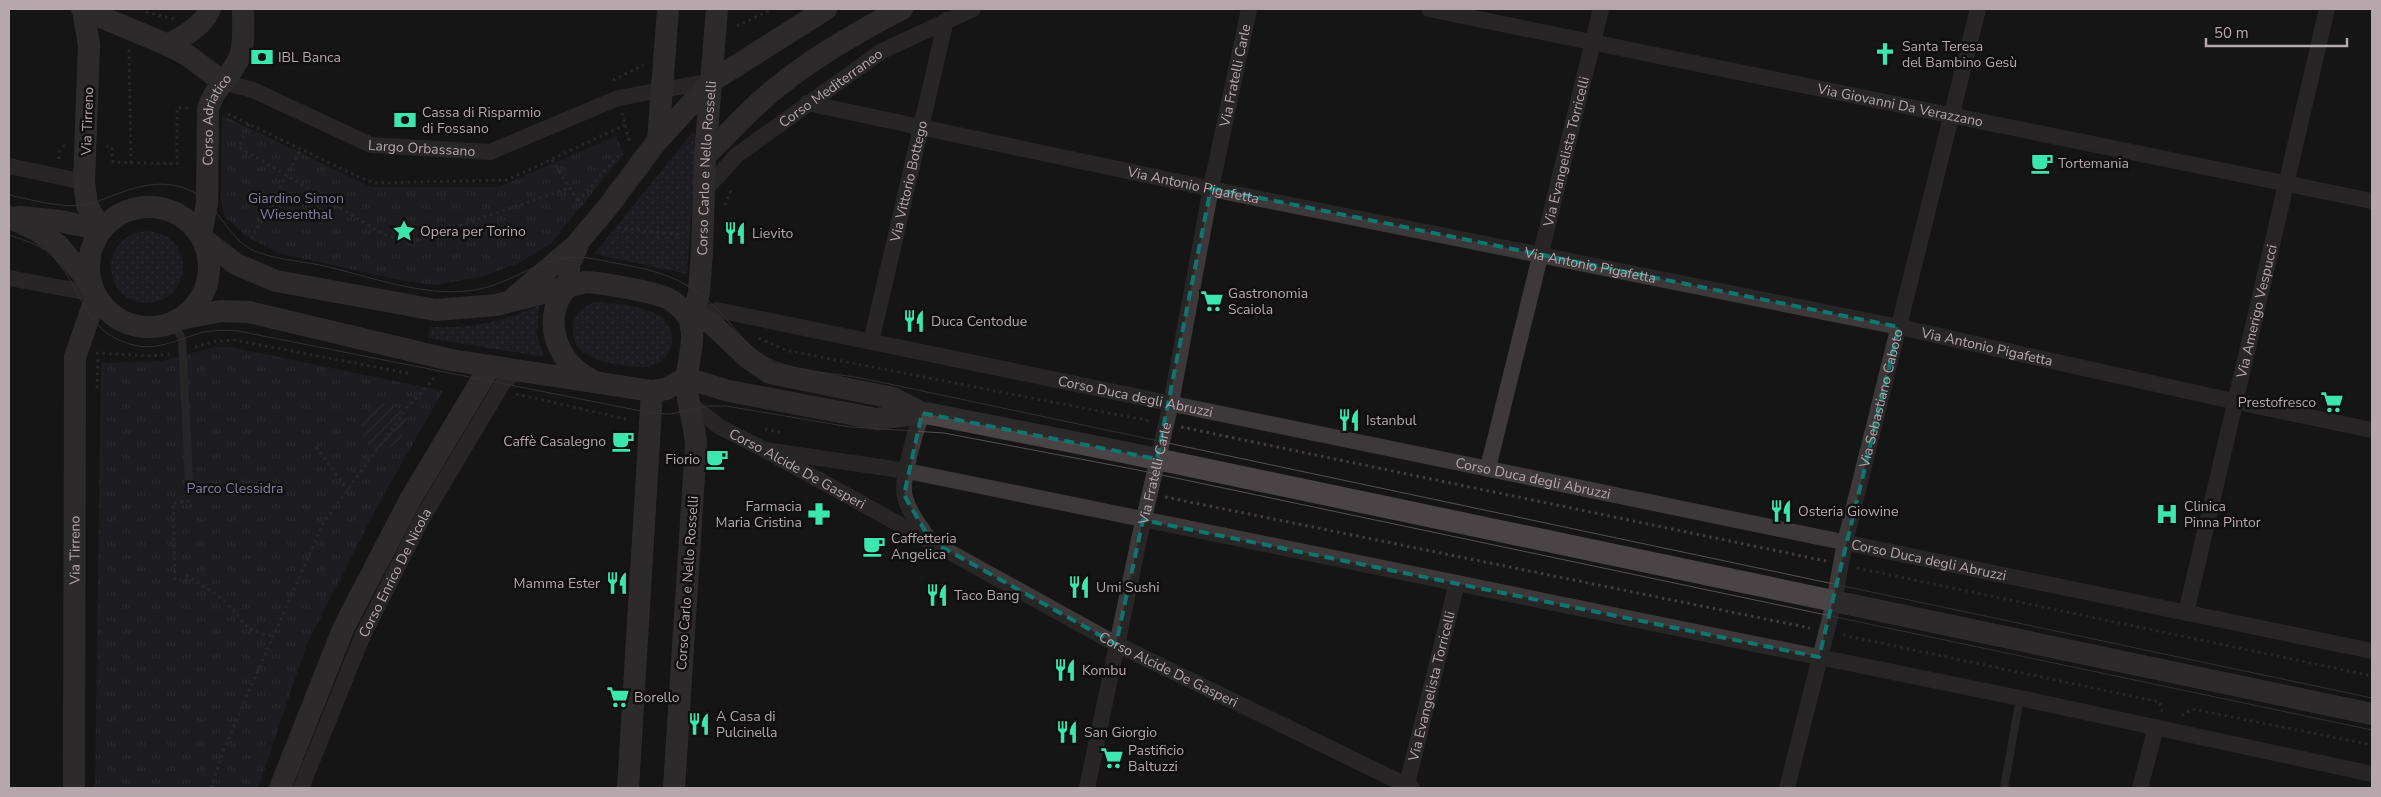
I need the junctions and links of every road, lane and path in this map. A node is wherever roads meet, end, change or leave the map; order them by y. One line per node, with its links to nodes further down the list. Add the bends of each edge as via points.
1 (82, 9): 17 (main road); 40 (main road, Via Tirreno, via 90,45)
2 (210, 9): 20 (main road, via 195,28)
3 (243, 9): 24 (main road, Corso Adriatico, via 239,58)
4 (668, 9): 21 (main road)
5 (717, 9): 18 (main road, Corso Carlo e Nello Rosselli)
6 (772, 9): 18 (path)
7 (826, 9): 23 (main road)
8 (902, 9): 34 (main road, via 814,60 763,100)
9 (973, 9): 16 (street, Corso Mediterraneo)
10 (1249, 9): 44 (street, Via Fratelli Carle)
11 (1430, 9): 19 (street, Via Giovanni Da Verazzano)
12 (1601, 9): 19 (street, Via Evangelista Torricelli)
13 (1978, 9): 27 (street, Via Sebastiano Caboto)
14 (2327, 9): 42 (street, Via Amerigo Vespucci)
15 (176, 20): 17 (path, via 134,9)
16 (946, 20): 26 (street, Corso Mediterraneo, via 882,51); 30 (street, Via Vittorio Bottego)
17 (130, 28): 20 (main road); 36 (path)
18 (716, 37): 23 (main road, Corso Carlo e Nello Rosselli)
19 (1593, 43): 27 (street, Via Giovanni Da Verazzano); 55 (street, Via Evangelista Torricelli)
20 (168, 45): 24 (main road, via 202,65)
21 (665, 54): 22 (path); 25 (main road)
22 (611, 81)
23 (712, 81): 25 (street, Largo Orbassano); 31 (main road); 34 (main road, Corso Carlo e Nello Rosselli)
24 (217, 88): 25 (street, Largo Orbassano, via 253,90 371,145 490,152 618,98); 52 (main road, Corso Adriatico, via 208,109 207,203)
25 (661, 90): 31 (main road)
26 (807, 103): 30 (street, Via Antonio Pigafetta); 45 (street, Corso Mediterraneo, via 737,154)
27 (1950, 114): 42 (street, Via Giovanni Da Verazzano); 62 (street, Via Sebastiano Caboto)
28 (249, 124): 39 (path, via 239,148)
29 (625, 125): 43 (path, via 630,142 578,201)
30 (921, 127): 44 (street, Via Antonio Pigafetta); 64 (street, Via Vittorio Bottego)
31 (658, 140): 54 (main road)
32 (112, 147): 36 (path, via 113,162)
33 (301, 149): 39 (path)
34 (705, 156): 45 (main road, Corso Carlo e Nello Rosselli)
35 (552, 160): 43 (path)
36 (131, 163): 37 (path)
37 (177, 164)
38 (9, 166): 40 (street)
39 (286, 175): 43 (path, via 385,235 415,242); 53 (path)
40 (84, 182): 50 (main road, Via Tirreno, via 87,205)
41 (735, 182): 47 (path)
42 (2286, 184): 46 (street, Via Giovanni Da Verazzano); 77 (street, Via Amerigo Vespucci)
43 (569, 188)
44 (1210, 188): 55 (street, Via Antonio Pigafetta); 78 (street, Via Fratelli Carle)
45 (704, 191): 60 (main road, Corso Carlo e Nello Rosselli)
46 (2372, 201)
47 (723, 210)
48 (9, 216): 50 (main road, via 60,221); 58 (main road, via 58,245)
49 (616, 227): 51 (path)
50 (100, 230): 52 (main road, via 128,210 154,206 179,214); 58 (main road, via 89,255)
51 (690, 236)
52 (202, 237): 59 (main road, via 236,264 276,281 436,310 468,309); 61 (main road, via 209,263 206,286 195,306)
53 (251, 239)
54 (580, 240): 57 (main road, via 569,265); 59 (main road)
55 (1541, 255): 62 (street, Via Antonio Pigafetta); 89 (street, Via Evangelista Torricelli)
56 (9, 278): 58 (street)
57 (569, 285): 59 (main road); 60 (main road, via 601,283 668,298); 73 (main road, via 558,298 554,314 556,339 568,364)
58 (93, 298): 61 (main road, via 128,324 152,327); 118 (main road, Via Tirreno, via 76,357)
59 (510, 301)
60 (698, 314): 64 (street, Corso Duca degli Abruzzi, via 717,310); 74 (main road, via 692,349); 79 (main road, via 770,373 893,398)
61 (176, 321): 65 (lane); 67 (main road, via 222,311 249,312)
62 (1899, 327): 77 (street, Via Antonio Pigafetta); 97 (street, Via Sebastiano Caboto)
63 (757, 337): 82 (path, via 785,350)
64 (871, 342): 78 (street, Corso Duca degli Abruzzi)
65 (183, 350): 66 (path, via 153,356); 69 (path, via 216,340 234,340); 91 (lane)
66 (98, 354)
67 (489, 368): 68 (main road); 120 (main road, Corso Enrico De Nicola, via 410,500 344,627)
68 (516, 372): 73 (main road); 121 (street, Corso Enrico De Nicola, via 503,383 424,515 363,635)
69 (415, 374)
70 (424, 376): 71 (path)
71 (434, 378): 72 (path); 92 (path, via 409,406)
72 (442, 380)
73 (594, 380): 74 (main road)
74 (669, 386): 75 (main road); 80 (main road, Corso Carlo e Nello Rosselli); 122 (main road)
75 (729, 391): 79 (main road, via 877,419); 80 (main road, via 709,398)
76 (516, 394): 81 (path)
77 (2237, 402): 84 (street, Via Antonio Pigafetta); 103 (street, Via Amerigo Vespucci)
78 (1171, 403): 82 (street, Via Fratelli Carle); 89 (street, Corso Duca degli Abruzzi)
79 (922, 413): 88 (main road); 90 (street, Corso Alcide De Gasperi)
80 (694, 414): 87 (street, Corso Alcide De Gasperi); 123 (main road, Corso Carlo e Nello Rosselli, via 696,445)
81 (635, 421)
82 (1166, 424): 88 (street, Via Fratelli Carle); 98 (path)
83 (763, 429): 85 (path)
84 (2372, 430)
85 (782, 433)
86 (316, 447): 92 (path)
87 (765, 450): 90 (street); 96 (street, Corso Alcide De Gasperi)
88 (1158, 459): 93 (street, Via Fratelli Carle); 102 (main road)
89 (1488, 468): 97 (street, Corso Duca degli Abruzzi)
90 (906, 471): 95 (street); 96 (street, Corso Alcide De Gasperi, via 904,495)
91 (189, 479)
92 (348, 490): 105 (path, via 324,522)
93 (1149, 494): 95 (street, Via Fratelli Carle); 104 (path)
94 (191, 507): 100 (path, via 190,501 173,503 175,580)
95 (1143, 520): 101 (street); 106 (street, Via Fratelli Carle)
96 (930, 542): 106 (street, Corso Alcide De Gasperi)
97 (1846, 542): 98 (street, Via Sebastiano Caboto); 103 (street, Corso Duca degli Abruzzi)
98 (1841, 564): 102 (street, Via Sebastiano Caboto); 109 (path)
99 (186, 576): 100 (path)
100 (193, 580): 105 (path, via 230,607 242,623 256,633)
101 (1457, 583): 108 (street); 117 (street, Via Evangelista Torricelli)
102 (1834, 602): 104 (street, Via Sebastiano Caboto); 111 (main road)
103 (2186, 612): 107 (street, Corso Duca degli Abruzzi)
104 (1827, 631): 108 (street, Via Sebastiano Caboto); 112 (path, via 2160,702 2162,712)
105 (272, 636): 119 (path)
106 (1116, 644): 117 (street, Corso Alcide De Gasperi); 124 (street, Via Fratelli Carle)
107 (2372, 651)
108 (1819, 657): 110 (street); 125 (street, Via Sebastiano Caboto)
109 (2372, 676)
110 (2020, 698): 114 (street); 126 (lane)
111 (2372, 714)
112 (2167, 715)
113 (2180, 718): 115 (path, via 2192,709)
114 (2156, 727): 116 (street); 127 (street)
115 (2372, 746)
116 (2372, 774)
117 (1408, 787)
118 (74, 788)
119 (211, 788)
120 (280, 788)
121 (300, 788)
122 (628, 788)
123 (674, 788)
124 (1087, 788)
125 (1787, 788)
126 (2004, 788)
127 (2140, 788)

